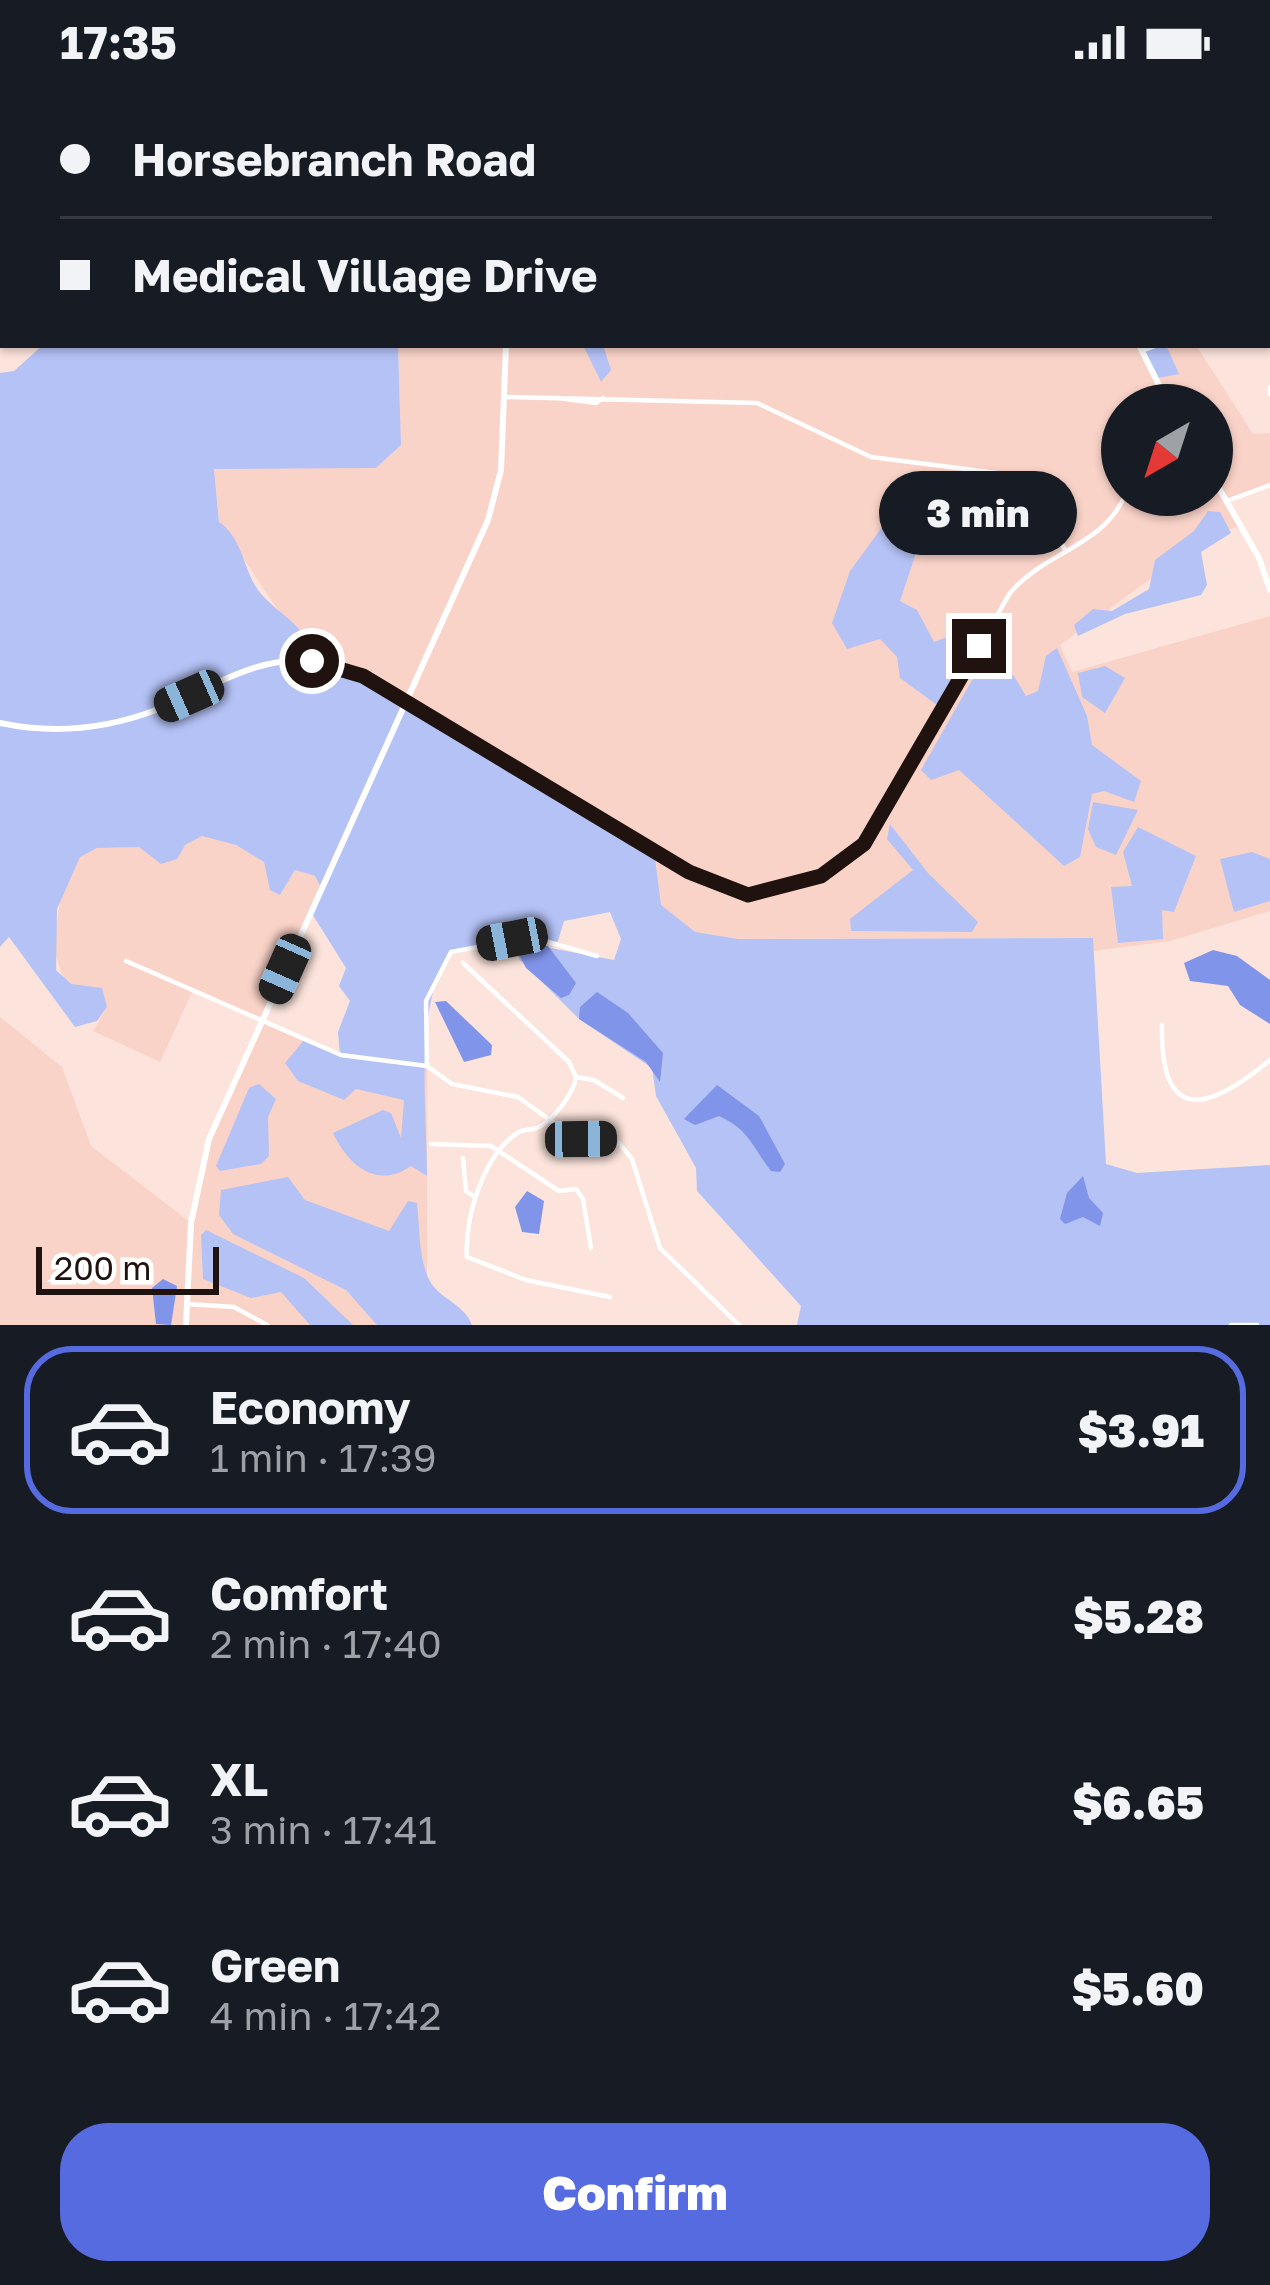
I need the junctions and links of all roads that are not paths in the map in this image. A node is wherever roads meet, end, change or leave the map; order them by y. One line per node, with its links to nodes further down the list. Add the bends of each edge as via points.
1 (506, 348): 4 (street)
2 (1140, 348): 3 (street)
3 (1157, 384)
4 (504, 397): 9 (street, via 745,401 871,457 1005,474 1042,506); 11 (street, via 494,503)
5 (1270, 485): 6 (street)
6 (1233, 500)
7 (1233, 512): 10 (street)
8 (1110, 516): 9 (street)
9 (1065, 550): 11 (street, via 1031,571 1000,608 864,844 835,868 787,889 748,895 710,884)
10 (1270, 587)
11 (407, 703): 12 (street, via 344,668 296,660 249,669 111,724); 16 (street)
12 (0, 723)
13 (598, 956): 19 (street, via 531,938 448,955 425,1006)
14 (126, 961): 16 (street)
15 (463, 963): 20 (street)
16 (262, 1020): 19 (street, via 363,1062); 29 (street, via 202,1163)
17 (1162, 1025): 18 (street, via 1163,1070 1188,1097 1226,1096)
18 (1270, 1060)
19 (427, 1066): 22 (street, via 452,1084 506,1092)
20 (577, 1077): 21 (street); 22 (street)
21 (623, 1098)
22 (549, 1117): 24 (street); 32 (street, via 575,1138 613,1140 628,1151 660,1248)
23 (431, 1144): 24 (street, via 484,1144)
24 (501, 1153): 26 (street); 27 (street, via 559,1191 580,1192)
25 (463, 1158): 26 (street, via 466,1191)
26 (475, 1197): 28 (street, via 466,1216 470,1261)
27 (591, 1248)
28 (610, 1297)
29 (187, 1304): 30 (street); 31 (street, via 234,1307)
30 (186, 1325)
31 (267, 1325)
32 (739, 1325)
33 (1231, 1325): 34 (street)
34 (1257, 1325)

